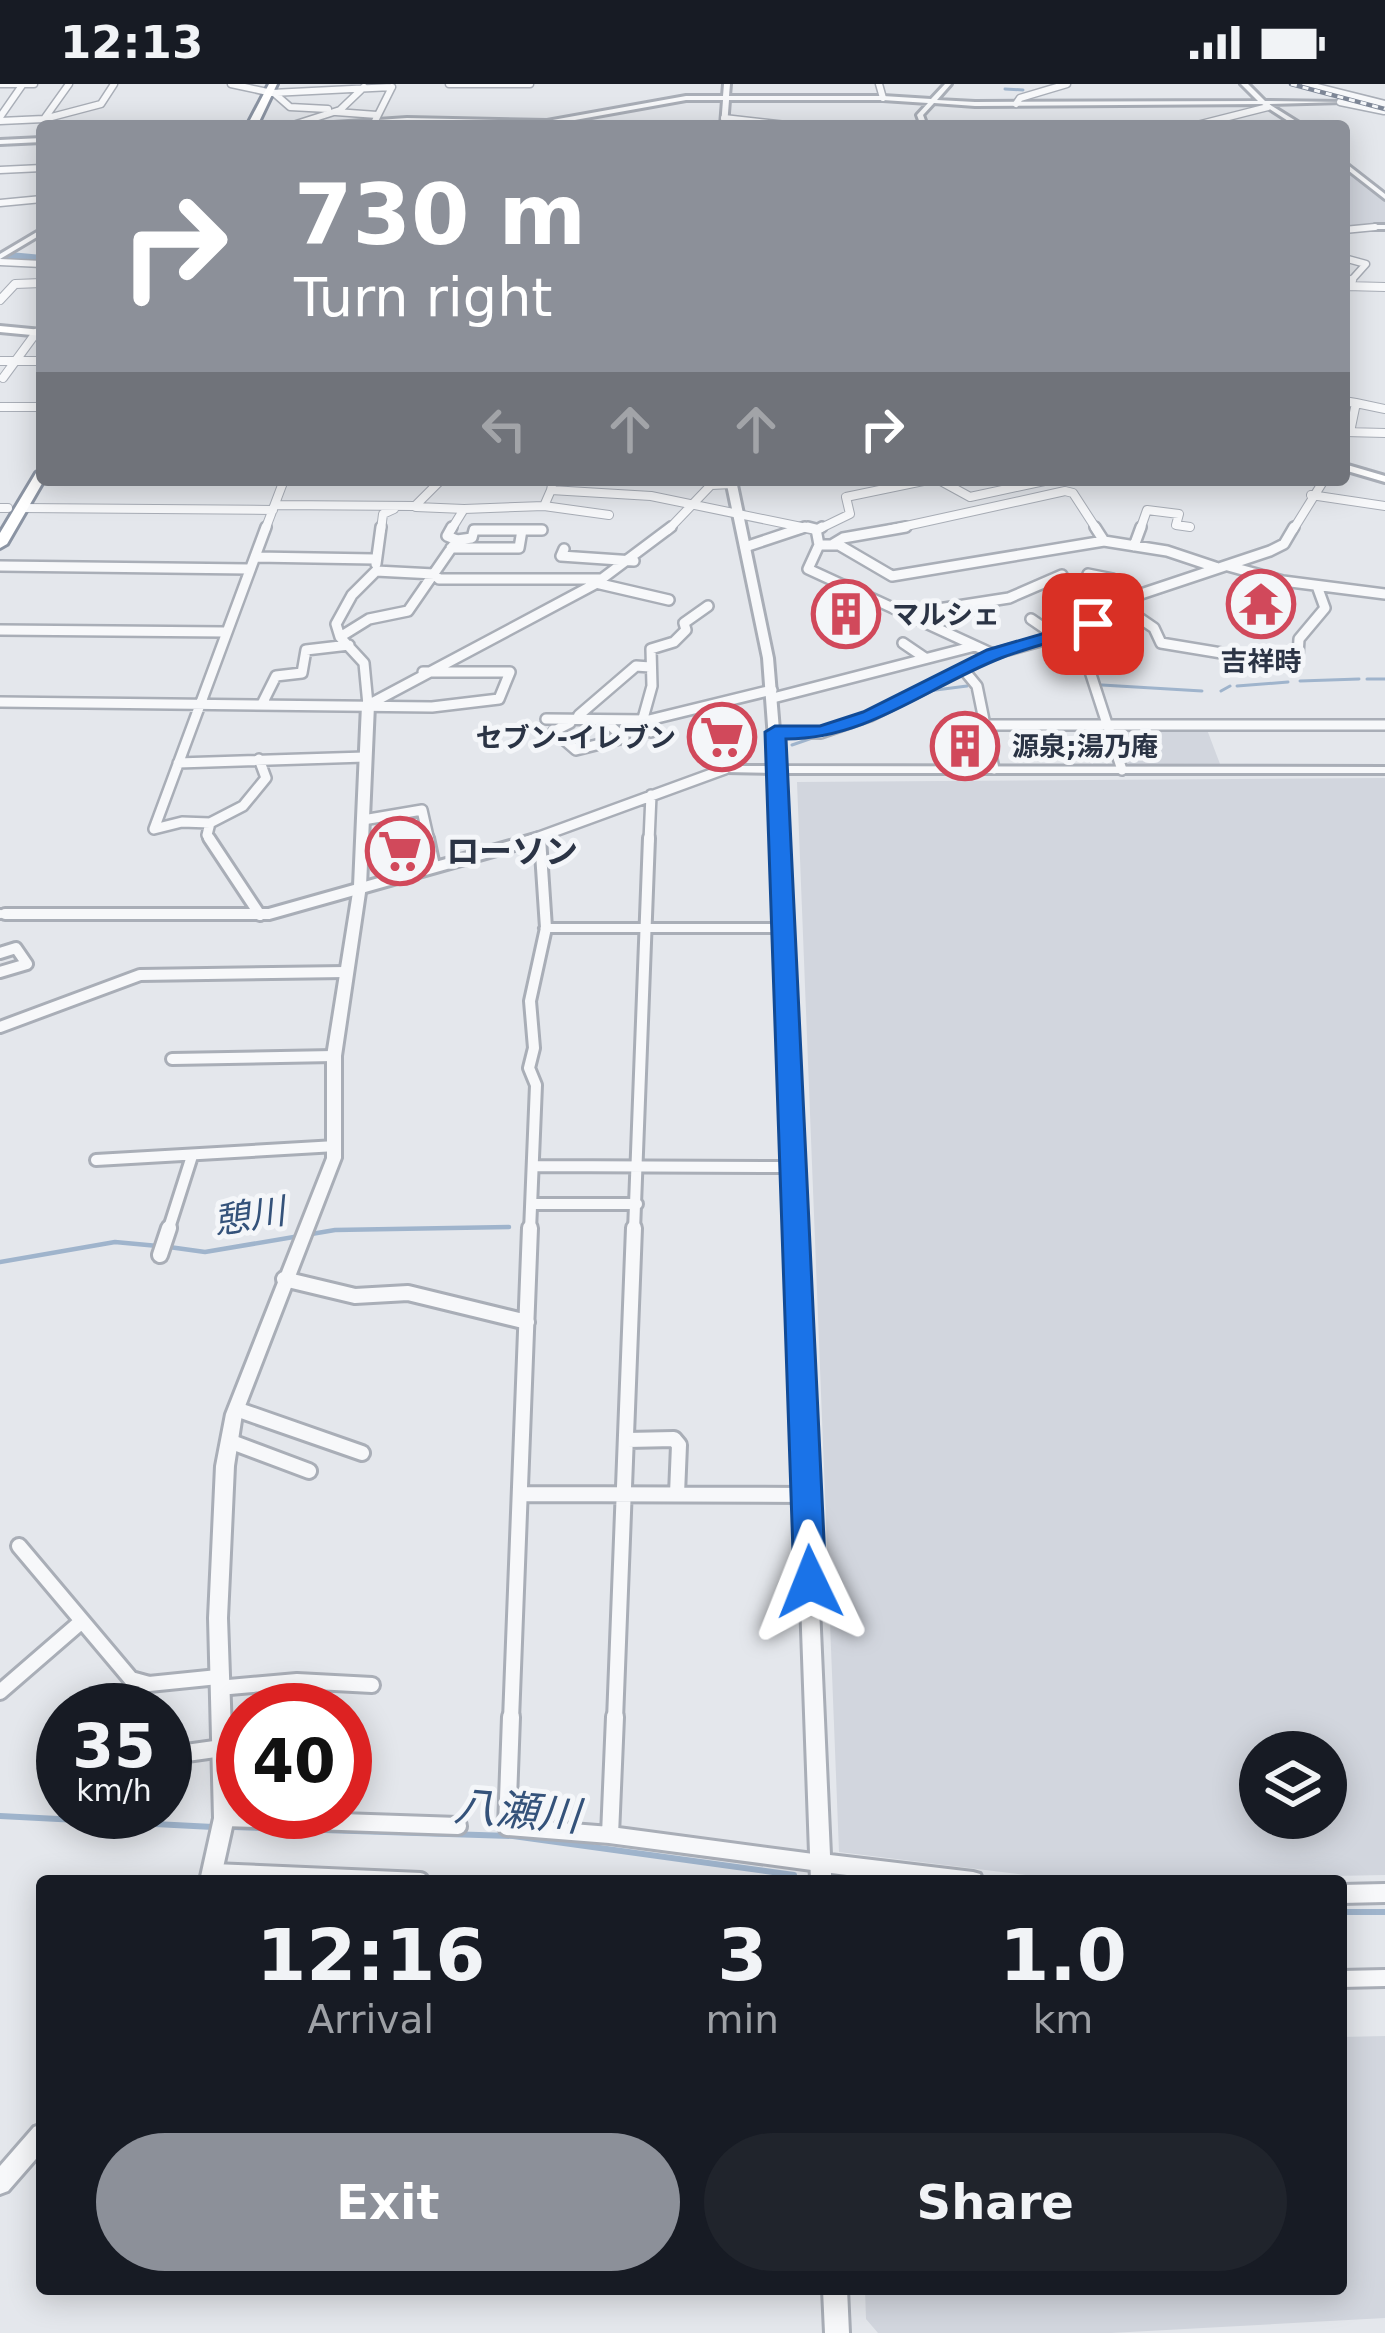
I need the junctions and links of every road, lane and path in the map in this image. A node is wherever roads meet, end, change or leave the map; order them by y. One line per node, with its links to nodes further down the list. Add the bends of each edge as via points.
1 (0, 84): 2 (street)
2 (23, 84): 3 (street); 29 (street)
3 (34, 84)
4 (69, 84): 30 (street)
5 (114, 84): 30 (street, via 101,104)
6 (231, 84): 18 (street)
7 (449, 84): 8 (street)
8 (503, 84): 9 (street)
9 (530, 84)
10 (728, 84): 19 (street)
11 (879, 84): 20 (street)
12 (948, 84): 21 (street)
13 (1067, 84): 23 (street)
14 (1244, 84): 24 (street)
15 (1305, 84): 26 (street)
16 (391, 85): 17 (street); 28 (street)
17 (365, 87): 18 (street); 27 (street)
18 (268, 89): 27 (street, via 290,107); 31 (highway)
19 (723, 98): 20 (street); 35 (street, via 659,100); 36 (street)
20 (883, 98): 21 (street)
21 (929, 102): 23 (street); 37 (street)
22 (1340, 102): 24 (street); 25 (street)
23 (1016, 104): 24 (street)
24 (1266, 105): 38 (street); 39 (street)
25 (1362, 107): 26 (street); 40 (street)
26 (1385, 107)
27 (337, 111): 28 (street); 32 (street)
28 (376, 118): 33 (street); 34 (street)
29 (0, 119): 30 (street)
30 (44, 119)
31 (250, 120)
32 (310, 120)
33 (355, 120)
34 (407, 120)
35 (570, 120)
36 (724, 120)
37 (922, 120)
38 (1214, 120)
39 (1290, 120)
40 (1385, 122)
41 (36, 140): 42 (street)
42 (0, 142)
43 (36, 168): 45 (street)
44 (1350, 168): 46 (street)
45 (0, 170)
46 (1380, 188): 47 (street)
47 (1385, 197)
48 (36, 200): 49 (street)
49 (0, 203)
50 (1380, 227): 51 (street)
51 (1350, 230)
52 (36, 235): 53 (street)
53 (4, 255): 55 (street)
54 (1350, 260): 56 (street, via 1366,264)
55 (36, 263)
56 (1350, 282)
57 (36, 283): 60 (street, via 16,283)
58 (1350, 286): 59 (street)
59 (1385, 286)
60 (1, 306)
61 (0, 329): 62 (main road)
62 (36, 333)
63 (36, 337): 65 (street)
64 (0, 361): 65 (street)
65 (16, 361): 66 (street); 67 (street)
66 (36, 362)
67 (3, 378)
68 (1350, 402): 69 (street)
69 (1356, 403): 72 (street); 73 (street)
70 (0, 407): 71 (street)
71 (36, 407)
72 (1385, 409)
73 (1350, 422)
74 (1350, 432): 75 (street)
75 (1385, 433)
76 (36, 463): 102 (highway)
77 (1350, 469): 78 (main road)
78 (1385, 479)
79 (36, 480): 102 (highway)
80 (282, 486): 99 (street)
81 (435, 486): 96 (street)
82 (552, 486): 97 (street)
83 (560, 486): 95 (street)
84 (710, 486): 95 (street)
85 (732, 486): 103 (street)
86 (899, 486): 106 (street, via 846,497 846,520)
87 (949, 486): 93 (street, via 966,497)
88 (992, 486): 93 (street)
89 (1014, 486): 93 (street)
90 (1060, 486): 113 (street)
91 (1064, 486): 109 (street)
92 (1319, 486): 94 (street)
93 (998, 490)
94 (1311, 495): 98 (street); 121 (street, via 1283,544)
95 (695, 503): 103 (street); 119 (street)
96 (415, 506): 100 (street); 101 (street)
97 (544, 506): 101 (street); 104 (street)
98 (1385, 506)
99 (273, 508): 100 (street); 102 (street); 117 (street)
100 (395, 508): 118 (street, via 383,514)
101 (464, 509): 111 (street, via 447,536)
102 (7, 511): 110 (highway)
103 (737, 512): 106 (street); 115 (street)
104 (608, 515)
105 (1190, 526): 114 (street, via 1176,525 1179,514 1147,510)
106 (812, 528): 112 (street); 115 (street)
107 (521, 530): 108 (street); 111 (street, via 474,530); 111 (street, via 519,548)
108 (542, 530)
109 (1104, 541): 113 (street, via 892,576); 114 (street)
110 (0, 544)
111 (454, 544): 124 (street)
112 (819, 545): 113 (street); 133 (street, via 808,569)
113 (832, 545)
114 (1133, 546): 121 (street)
115 (745, 547): 147 (street)
116 (564, 549): 119 (street, via 561,556)
117 (255, 557): 118 (street); 122 (street)
118 (374, 559): 123 (street)
119 (635, 561): 127 (street)
120 (0, 566): 122 (street)
121 (1222, 567): 128 (street); 131 (street)
122 (249, 569): 136 (street)
123 (376, 571): 124 (street); 138 (street, via 339,612 336,630)
124 (434, 574): 127 (street); 138 (street, via 408,610 369,619)
125 (1088, 574): 131 (street, via 1113,579 1111,595)
126 (1062, 575): 133 (street, via 973,605)
127 (600, 581): 130 (street); 145 (street)
128 (1317, 586): 129 (street); 131 (street, via 1325,608 1288,664 1161,643)
129 (1385, 594)
130 (669, 601)
131 (1124, 603): 137 (street, via 1115,616)
132 (708, 606): 143 (street, via 674,642 651,650)
133 (906, 614): 140 (street)
134 (1030, 619): 137 (street)
135 (0, 630): 136 (street)
136 (225, 632): 149 (street)
137 (1056, 637): 141 (street); 158 (street, via 1085,656)
138 (345, 641): 146 (street, via 306,650); 152 (street, via 364,662)
139 (903, 643): 142 (street)
140 (976, 646): 141 (street); 142 (street)
141 (994, 654): 144 (street)
142 (926, 658): 147 (street)
143 (650, 667): 153 (street); 156 (street, via 636,666)
144 (963, 669): 157 (street, via 977,686); 161 (street, via 821,733)
145 (423, 672): 152 (street); 152 (street, via 510,672 500,699)
146 (302, 674): 150 (street, via 276,676); 151 (street)
147 (772, 694): 153 (street); 161 (street)
148 (0, 702): 149 (street)
149 (199, 704): 150 (street); 164 (street)
150 (262, 704): 151 (street)
151 (294, 705): 152 (street)
152 (368, 705): 162 (street)
153 (643, 718): 155 (street); 160 (street)
154 (546, 719): 156 (street)
155 (603, 719): 156 (street); 156 (street, via 624,737 576,750 554,731)
156 (577, 720)
157 (986, 724): 158 (street); 167 (street)
158 (1110, 725): 159 (street); 168 (street)
159 (1385, 725)
160 (651, 732)
161 (775, 732): 166 (street)
162 (365, 757): 163 (street); 171 (street)
163 (259, 759): 164 (street); 172 (street, via 266,778 256,797)
164 (178, 763): 172 (street, via 154,829)
165 (725, 769): 166 (street); 170 (street)
166 (777, 769): 167 (street); 180 (street)
167 (994, 769): 168 (street)
168 (1122, 770): 169 (street)
169 (1385, 770)
170 (651, 795): 173 (street); 179 (street)
171 (363, 820): 174 (street, via 422,810); 175 (street)
172 (210, 824): 177 (street, via 207,835)
173 (539, 838): 174 (street); 178 (street)
174 (434, 866): 175 (street)
175 (360, 886): 177 (street); 182 (street)
176 (3, 914): 177 (street)
177 (260, 915)
178 (546, 928): 179 (street); 191 (street, via 530,1001)
179 (649, 928): 180 (street); 190 (street)
180 (784, 928): 192 (street)
181 (0, 953): 183 (street, via 16,949 27,964)
182 (346, 971): 184 (street, via 140,975); 185 (street)
183 (0, 972)
184 (0, 1027)
185 (334, 1056): 186 (street); 187 (street)
186 (172, 1060)
187 (336, 1146): 188 (street); 196 (street)
188 (192, 1156): 189 (street); 195 (street)
189 (96, 1160)
190 (639, 1165): 191 (street); 192 (street); 194 (street)
191 (534, 1166): 193 (street)
192 (794, 1167): 206 (street)
193 (532, 1204): 194 (street); 197 (street)
194 (637, 1204): 199 (street)
195 (162, 1250)
196 (284, 1279): 197 (street, via 355,1296 408,1293); 198 (street)
197 (527, 1322): 203 (street)
198 (236, 1409): 200 (street); 201 (street)
199 (627, 1440): 204 (street); 205 (street, via 674,1439)
200 (229, 1441): 202 (street); 210 (street)
201 (362, 1453)
202 (309, 1471)
203 (521, 1494): 204 (street); 215 (street, via 507,1827)
204 (625, 1494): 205 (street); 215 (street)
205 (677, 1494): 206 (street)
206 (807, 1495): 217 (street)
207 (19, 1546): 208 (street)
208 (82, 1621): 209 (street, via 137,1684); 212 (street)
209 (216, 1683)
210 (218, 1683): 211 (street)
211 (334, 1683)
212 (0, 1692)
213 (372, 1823): 214 (street)
214 (458, 1826)
215 (610, 1834): 217 (street)
216 (220, 1839): 218 (street)
217 (821, 1872): 219 (street)
218 (212, 1875)
219 (872, 1875)
220 (1385, 1893): 221 (street)
221 (1347, 1894)
222 (1385, 1978): 223 (street)
223 (1347, 1979)
224 (36, 2141): 225 (street)
225 (0, 2183)
226 (836, 2295): 227 (street)
227 (837, 2333)

